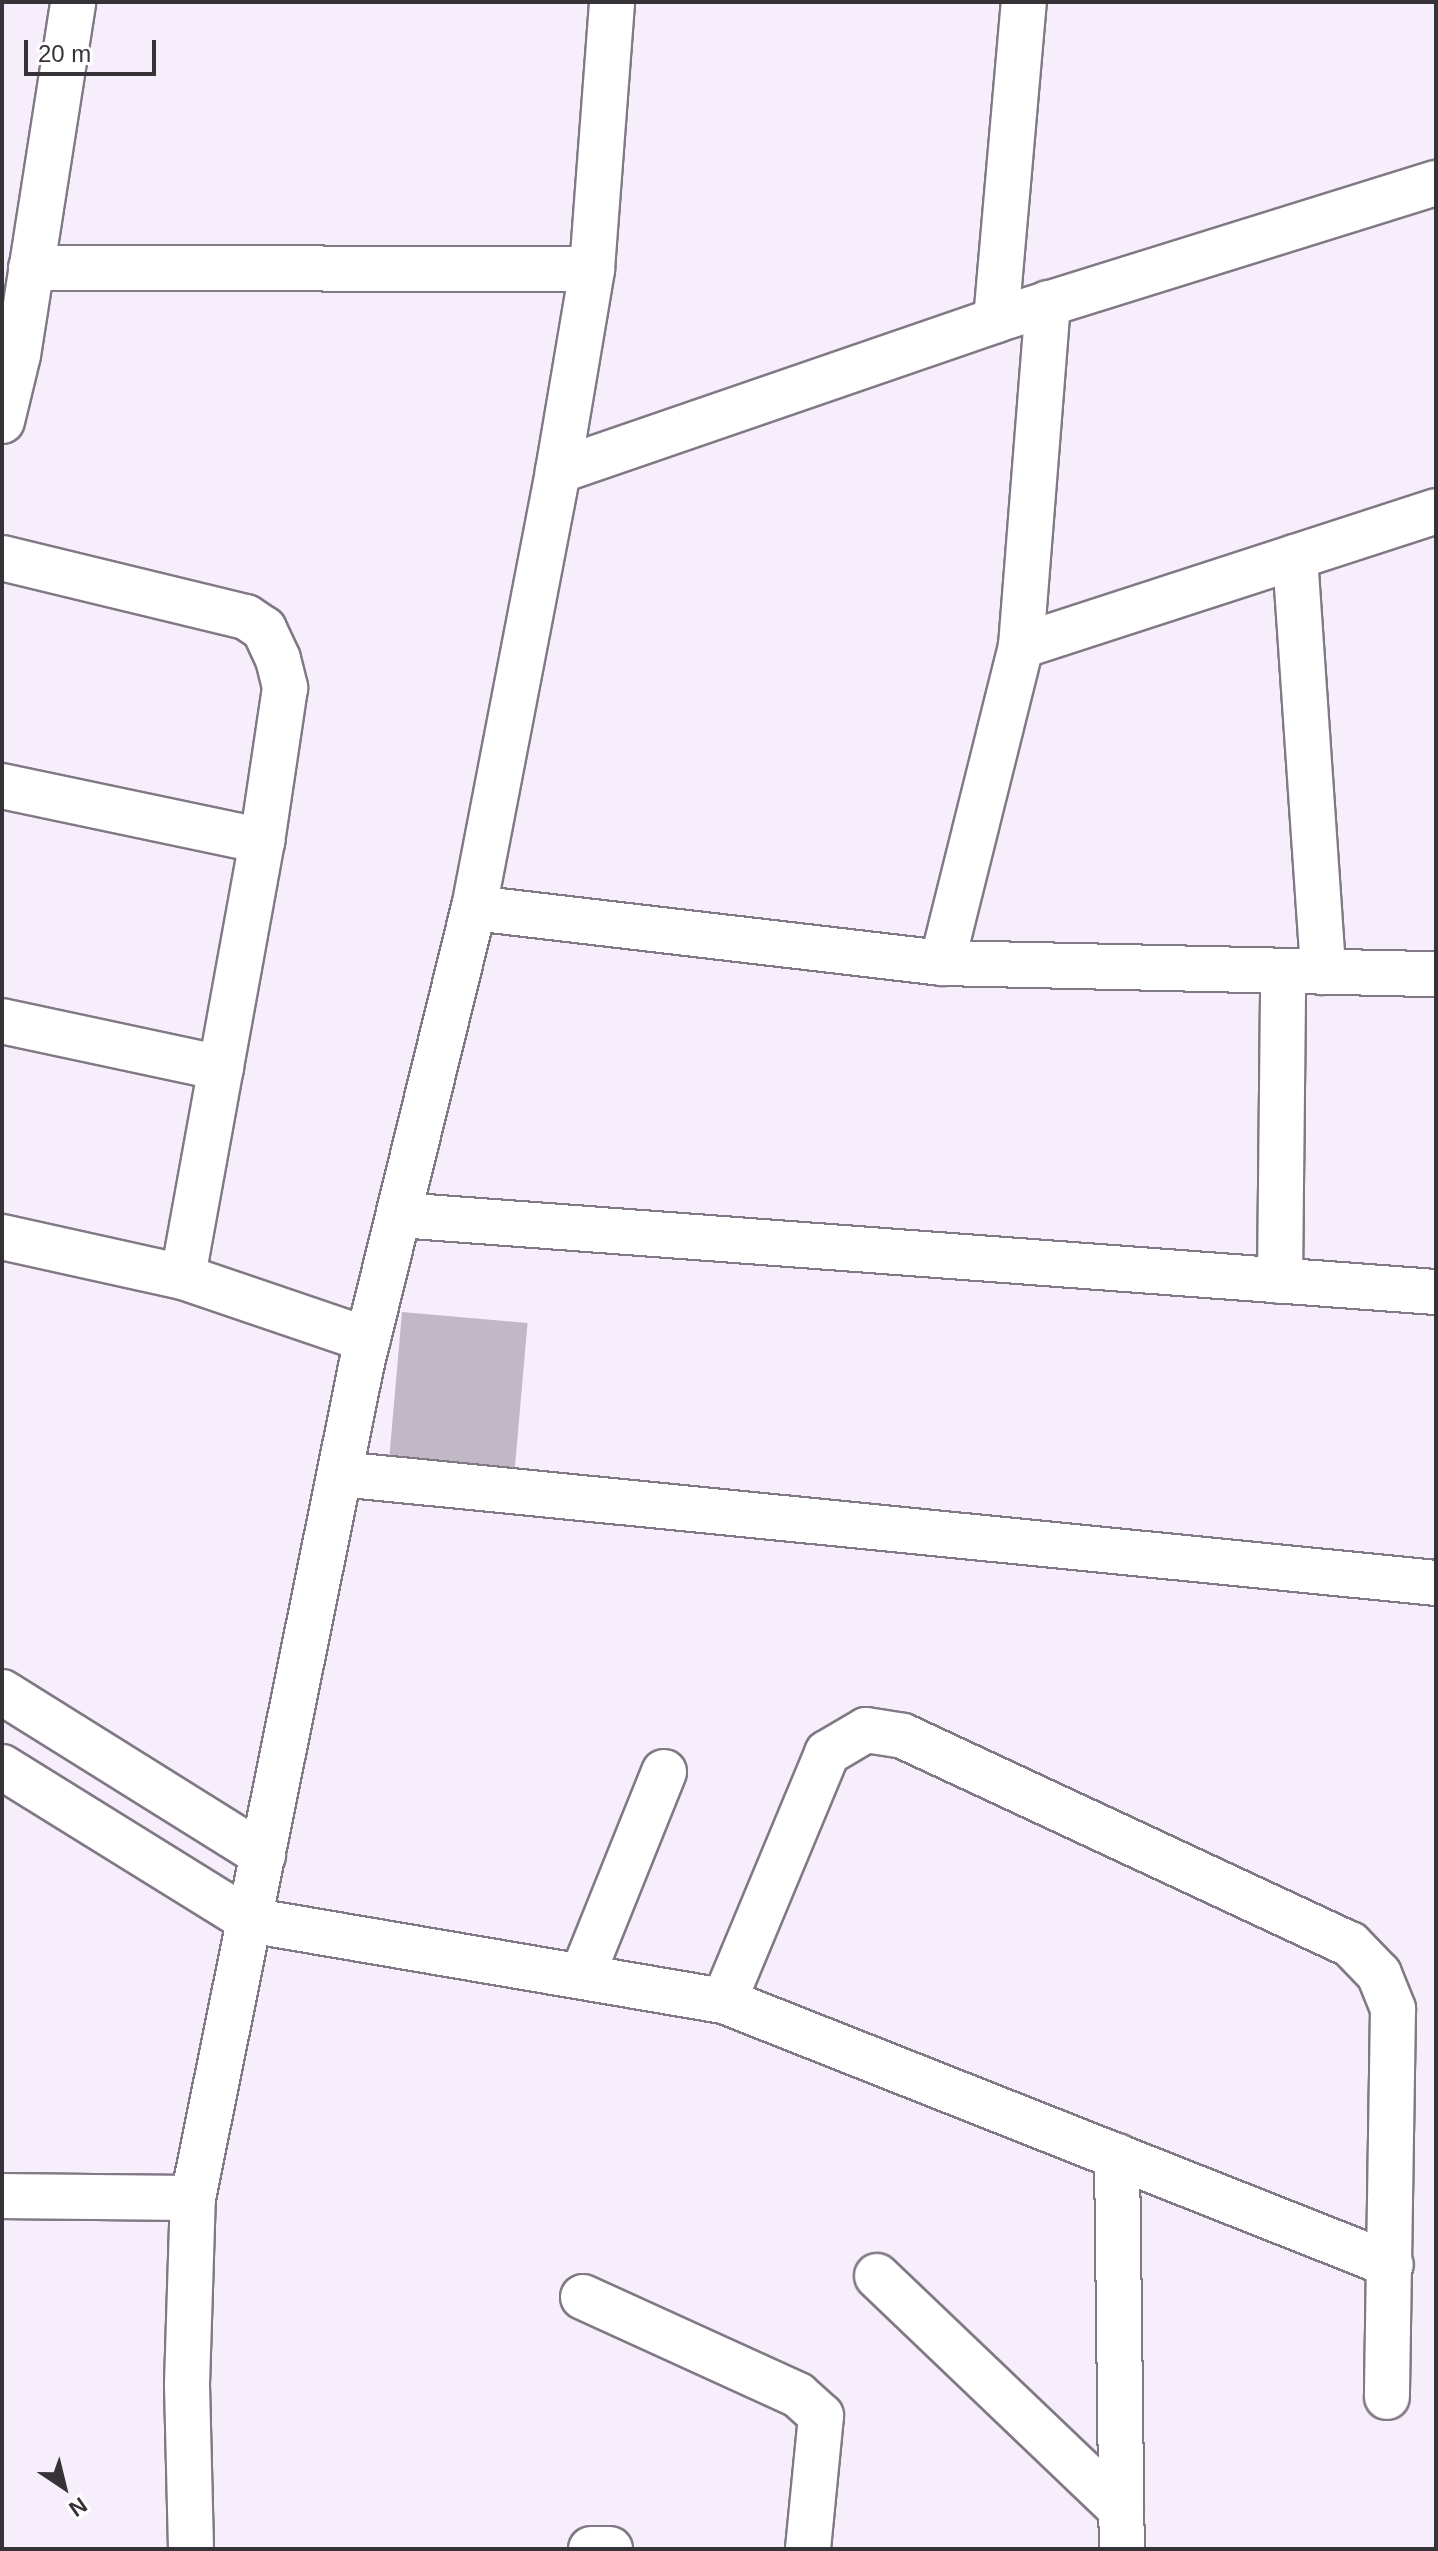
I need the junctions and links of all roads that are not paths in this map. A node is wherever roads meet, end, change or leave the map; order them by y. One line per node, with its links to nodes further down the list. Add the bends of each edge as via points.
1 (73, 2): 5 (street)
2 (612, 2): 6 (street)
3 (1028, 3): 8 (street)
4 (1436, 183): 7 (street)
5 (31, 268): 6 (street); 9 (street)
6 (592, 269): 11 (street)
7 (1048, 303): 8 (street); 15 (street)
8 (996, 320): 11 (street)
9 (10, 354): 10 (street)
10 (2, 421)
11 (558, 471): 18 (street)
12 (1436, 511): 13 (street)
13 (1295, 557): 15 (street); 20 (street)
14 (2, 558): 17 (street, via 246,617 264,629 285,688)
15 (1021, 646): 19 (street)
16 (2, 786): 17 (street)
17 (262, 841): 23 (street)
18 (474, 908): 19 (street); 24 (street)
19 (942, 963): 20 (street)
20 (1303, 971): 21 (street); 27 (street)
21 (1436, 974)
22 (2, 1021): 23 (street)
23 (221, 1068): 26 (street)
24 (399, 1215): 27 (street); 29 (street)
25 (2, 1237): 26 (street)
26 (183, 1277): 29 (street)
27 (1280, 1281): 28 (street)
28 (1436, 1292)
29 (368, 1340): 30 (street)
30 (340, 1474): 31 (street); 35 (street)
31 (1436, 1583)
32 (2, 1692): 35 (street)
33 (2, 1767): 36 (street)
34 (664, 1772): 37 (street)
35 (263, 1855): 36 (street)
36 (249, 1920): 37 (street); 41 (street)
37 (582, 1976): 38 (street)
38 (724, 2001): 39 (street); 42 (street, via 827,1753 866,1730 903,1736 1350,1944 1379,1974 1393,2009)
39 (1117, 2156): 42 (street); 46 (street)
40 (2, 2196): 41 (street)
41 (193, 2198): 47 (street, via 187,2384)
42 (1391, 2265): 45 (street)
43 (877, 2276): 46 (street)
44 (583, 2297): 50 (street, via 798,2395 821,2416)
45 (1387, 2397)
46 (1122, 2529)
47 (191, 2549)
48 (591, 2549): 49 (street)
49 (610, 2549)
50 (808, 2549)

